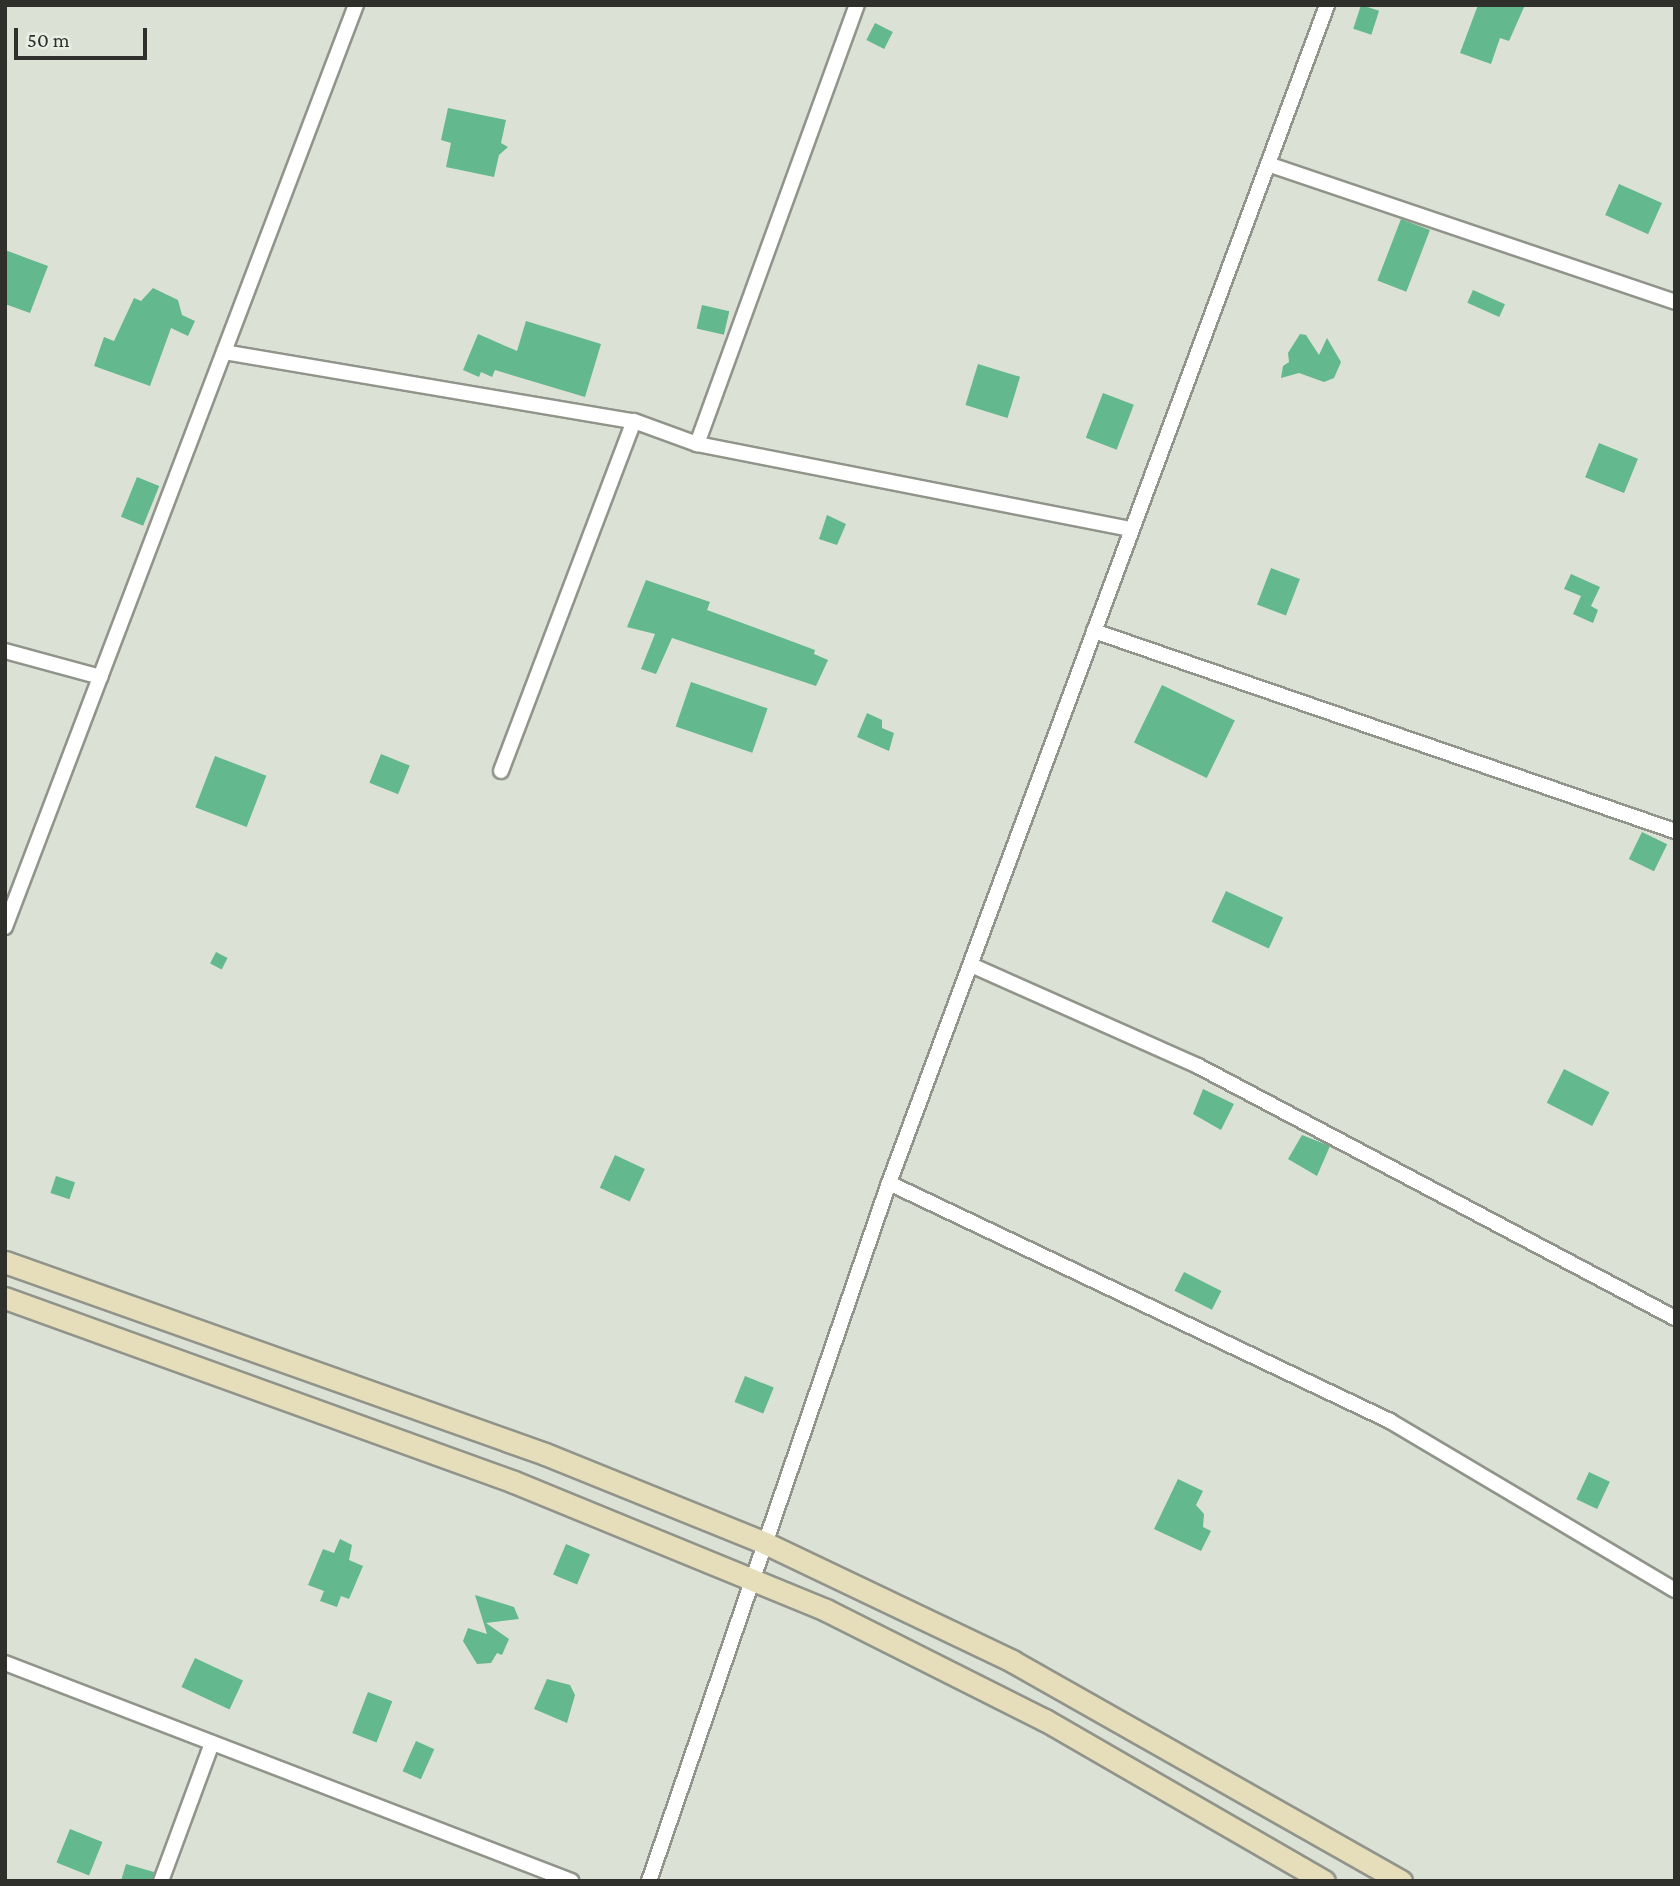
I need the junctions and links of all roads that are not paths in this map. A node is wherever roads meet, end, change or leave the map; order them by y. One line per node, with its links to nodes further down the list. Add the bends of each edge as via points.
1 (356, 5): 6 (street)
2 (857, 5): 8 (street)
3 (1327, 5): 4 (street)
4 (1268, 164): 5 (street); 9 (street)
5 (1675, 302)
6 (224, 352): 7 (street); 12 (street)
7 (634, 421): 8 (street); 13 (street)
8 (697, 444): 9 (street)
9 (1132, 529): 10 (street)
10 (1094, 631): 14 (street); 16 (street)
11 (5, 651): 12 (street)
12 (101, 677): 15 (street)
13 (501, 771)
14 (1675, 831)
15 (5, 927)
16 (971, 965): 17 (street); 20 (street, via 1198,1066)
17 (889, 1183): 21 (street); 23 (street, via 1390,1421)
18 (5, 1262): 21 (main road, via 520,1445)
19 (5, 1298): 22 (main road, via 353,1422)
20 (1675, 1318)
21 (765, 1543): 22 (street); 30 (main road, via 1012,1661)
22 (753, 1578): 28 (street); 29 (main road, via 973,1681)
23 (1675, 1590)
24 (5, 1664): 25 (street)
25 (212, 1742): 26 (street); 27 (street)
26 (161, 1881)
27 (571, 1881)
28 (649, 1881)
29 (1324, 1881)
30 (1401, 1881)

